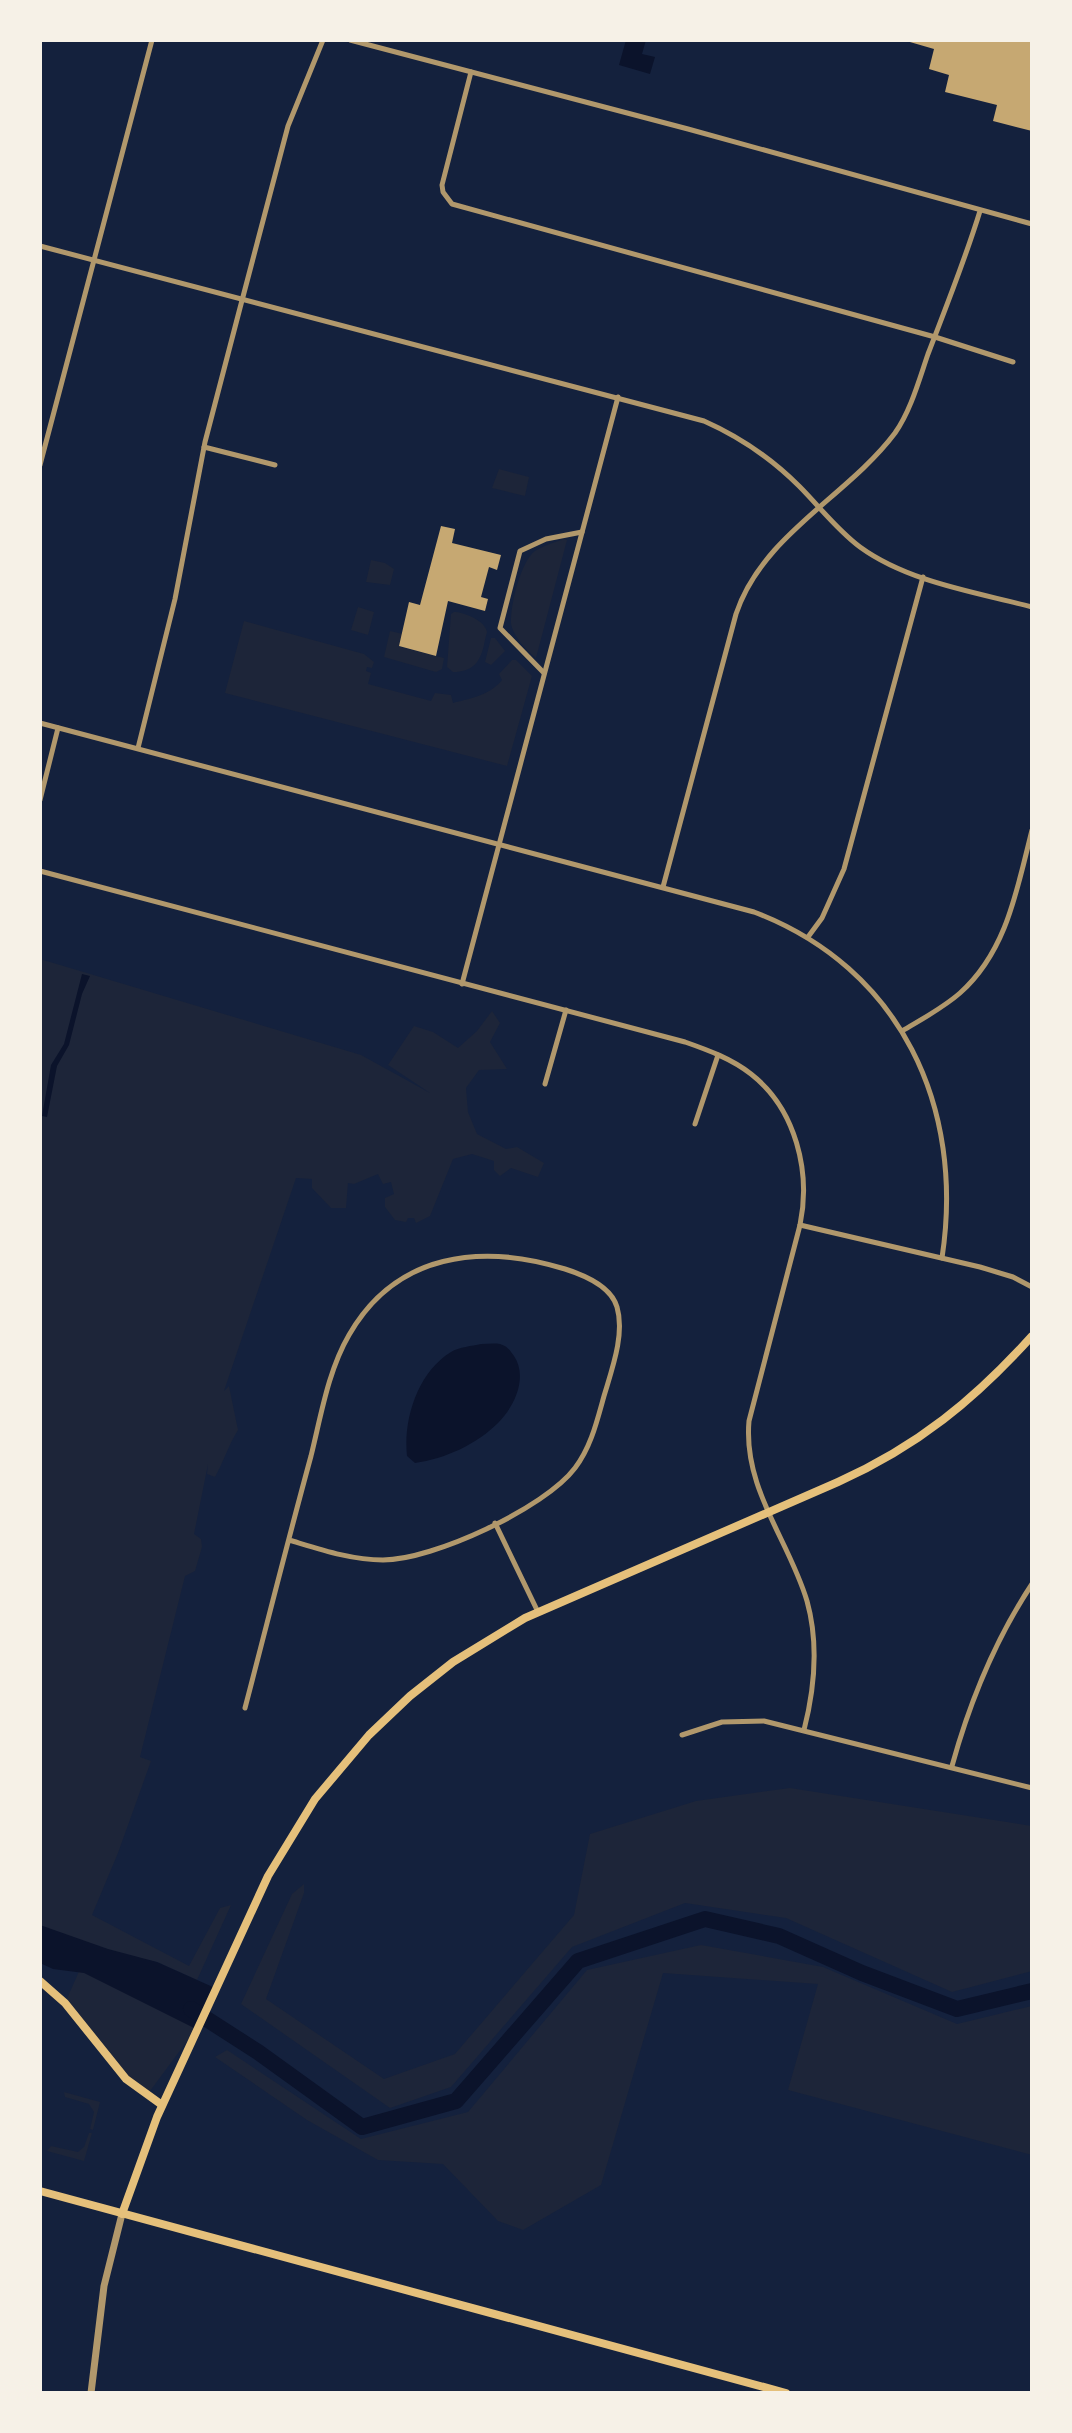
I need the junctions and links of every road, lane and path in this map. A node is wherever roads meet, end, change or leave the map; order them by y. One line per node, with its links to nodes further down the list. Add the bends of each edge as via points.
1 (152, 40): 8 (street)
2 (323, 40): 9 (street, via 288,126)
3 (350, 40): 4 (street)
4 (471, 72): 5 (street); 10 (street, via 442,185 452,204)
5 (980, 211): 6 (street); 10 (street)
6 (1032, 224)
7 (40, 246): 8 (street)
8 (94, 261): 9 (street); 14 (street)
9 (242, 300): 12 (street); 13 (street)
10 (935, 337): 11 (street); 16 (street, via 895,432)
11 (1013, 362)
12 (618, 397): 16 (street, via 691,416 735,435); 17 (street)
13 (204, 447): 15 (street); 23 (street, via 175,599)
14 (40, 465)
15 (275, 465)
16 (819, 507): 18 (street, via 857,545); 28 (street, via 778,546 746,588)
17 (582, 532): 20 (street); 20 (street, via 520,551 500,628)
18 (923, 577): 19 (street); 29 (street, via 844,869)
19 (1032, 607)
20 (545, 673): 26 (street)
21 (40, 723): 22 (street)
22 (58, 728): 23 (street); 24 (street)
23 (138, 748): 26 (street)
24 (40, 800)
25 (1032, 830): 32 (street, via 1010,912 987,962 960,993)
26 (499, 844): 28 (street); 30 (street)
27 (40, 871): 30 (street)
28 (663, 887): 29 (street, via 754,912)
29 (808, 937): 32 (street, via 859,979)
30 (462, 984): 31 (street)
31 (566, 1010): 33 (street); 34 (street)
32 (902, 1031): 37 (street, via 927,1081 942,1134 947,1207)
33 (718, 1055): 35 (street); 36 (street, via 761,1082 788,1121 804,1173)
34 (545, 1084)
35 (695, 1124)
36 (800, 1225): 37 (street); 40 (street, via 749,1421 749,1457)
37 (942, 1258): 38 (street)
38 (1032, 1287)
39 (1032, 1336): 40 (main road, via 988,1383 929,1432 870,1468)
40 (768, 1512): 44 (main road); 46 (street, via 806,1599 812,1626 814,1682)
41 (495, 1523): 42 (street, via 437,1550 397,1560 356,1558); 42 (street, via 554,1490 584,1453 607,1388 619,1319 607,1291 585,1276 526,1259 471,1255 407,1276 384,1292 357,1323 333,1372); 44 (street)
42 (289, 1540): 45 (street)
43 (1032, 1584): 48 (street, via 984,1671)
44 (538, 1612): 51 (main road, via 442,1670 389,1715 315,1799 226,1963)
45 (245, 1708)
46 (804, 1730): 47 (street, via 736,1721); 48 (street)
47 (682, 1735)
48 (952, 1766): 49 (street)
49 (1032, 1788)
50 (40, 1981): 51 (main road, via 65,2003 126,2079)
51 (162, 2105): 53 (main road)
52 (40, 2191): 53 (main road)
53 (122, 2214): 54 (street, via 104,2286); 55 (main road)
54 (91, 2393)
55 (786, 2393)

